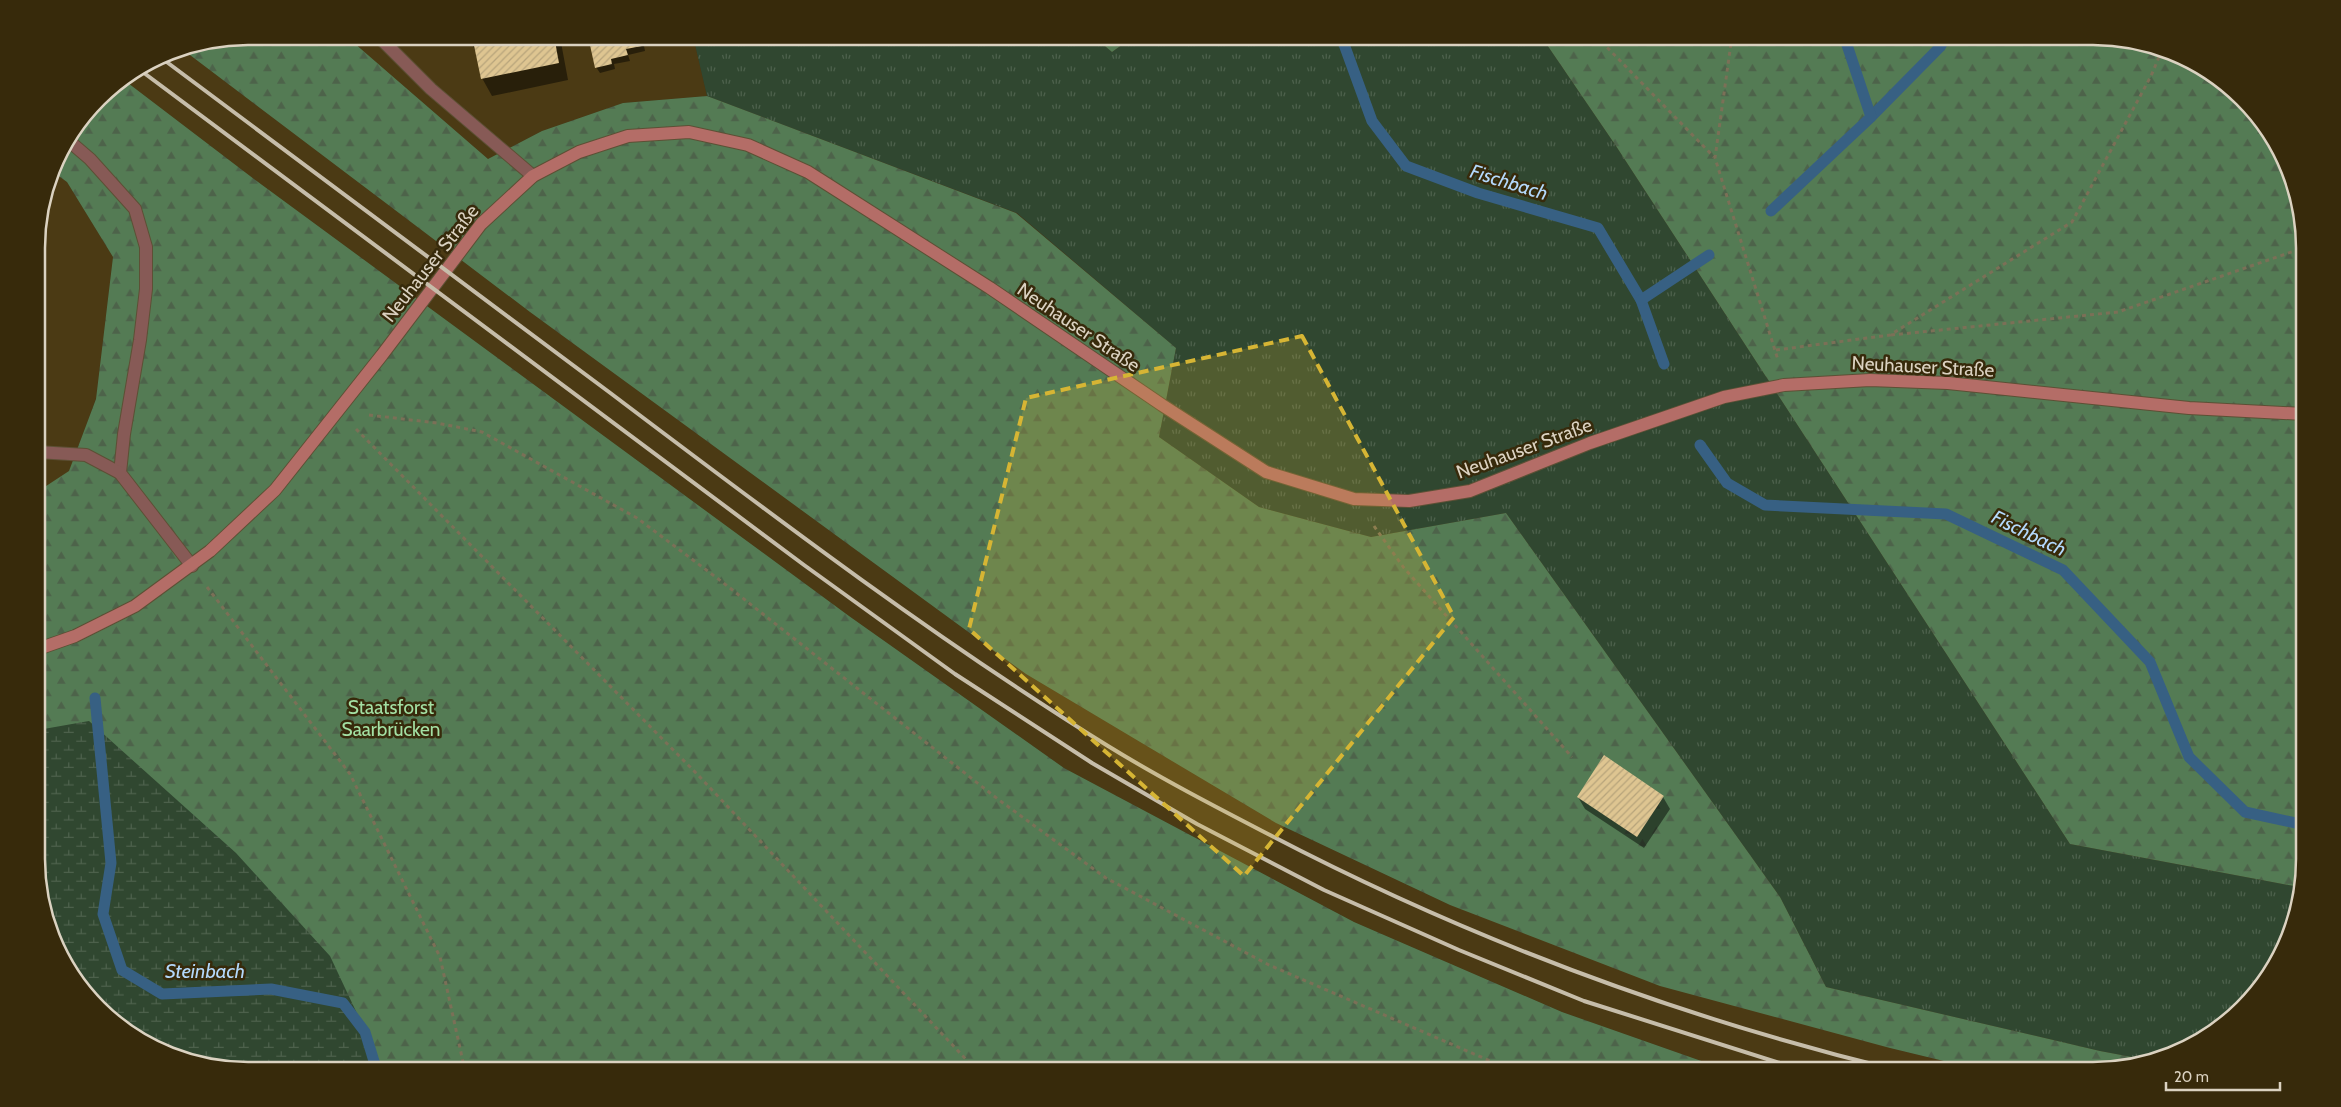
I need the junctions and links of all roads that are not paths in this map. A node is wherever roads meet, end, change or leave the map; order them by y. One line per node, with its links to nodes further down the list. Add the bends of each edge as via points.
1 (387, 45): 3 (lane, via 431,88)
2 (73, 145): 6 (lane, via 90,159 135,209 146,246 146,290)
3 (533, 176): 4 (main road, Neuhauser Straße, via 579,152 628,136 689,132 748,145 808,172 990,288 1266,472 1354,499 1409,501 1470,491 1590,443 1724,396 1784,385 1870,380 1948,383 2189,408); 7 (main road, Neuhauser Straße, via 481,224 275,490)
4 (2296, 414)
5 (45, 452): 6 (lane, via 86,455)
6 (120, 472): 7 (lane)
7 (192, 566): 8 (main road, Neuhauser Straße, via 135,606 75,636)
8 (45, 647)

